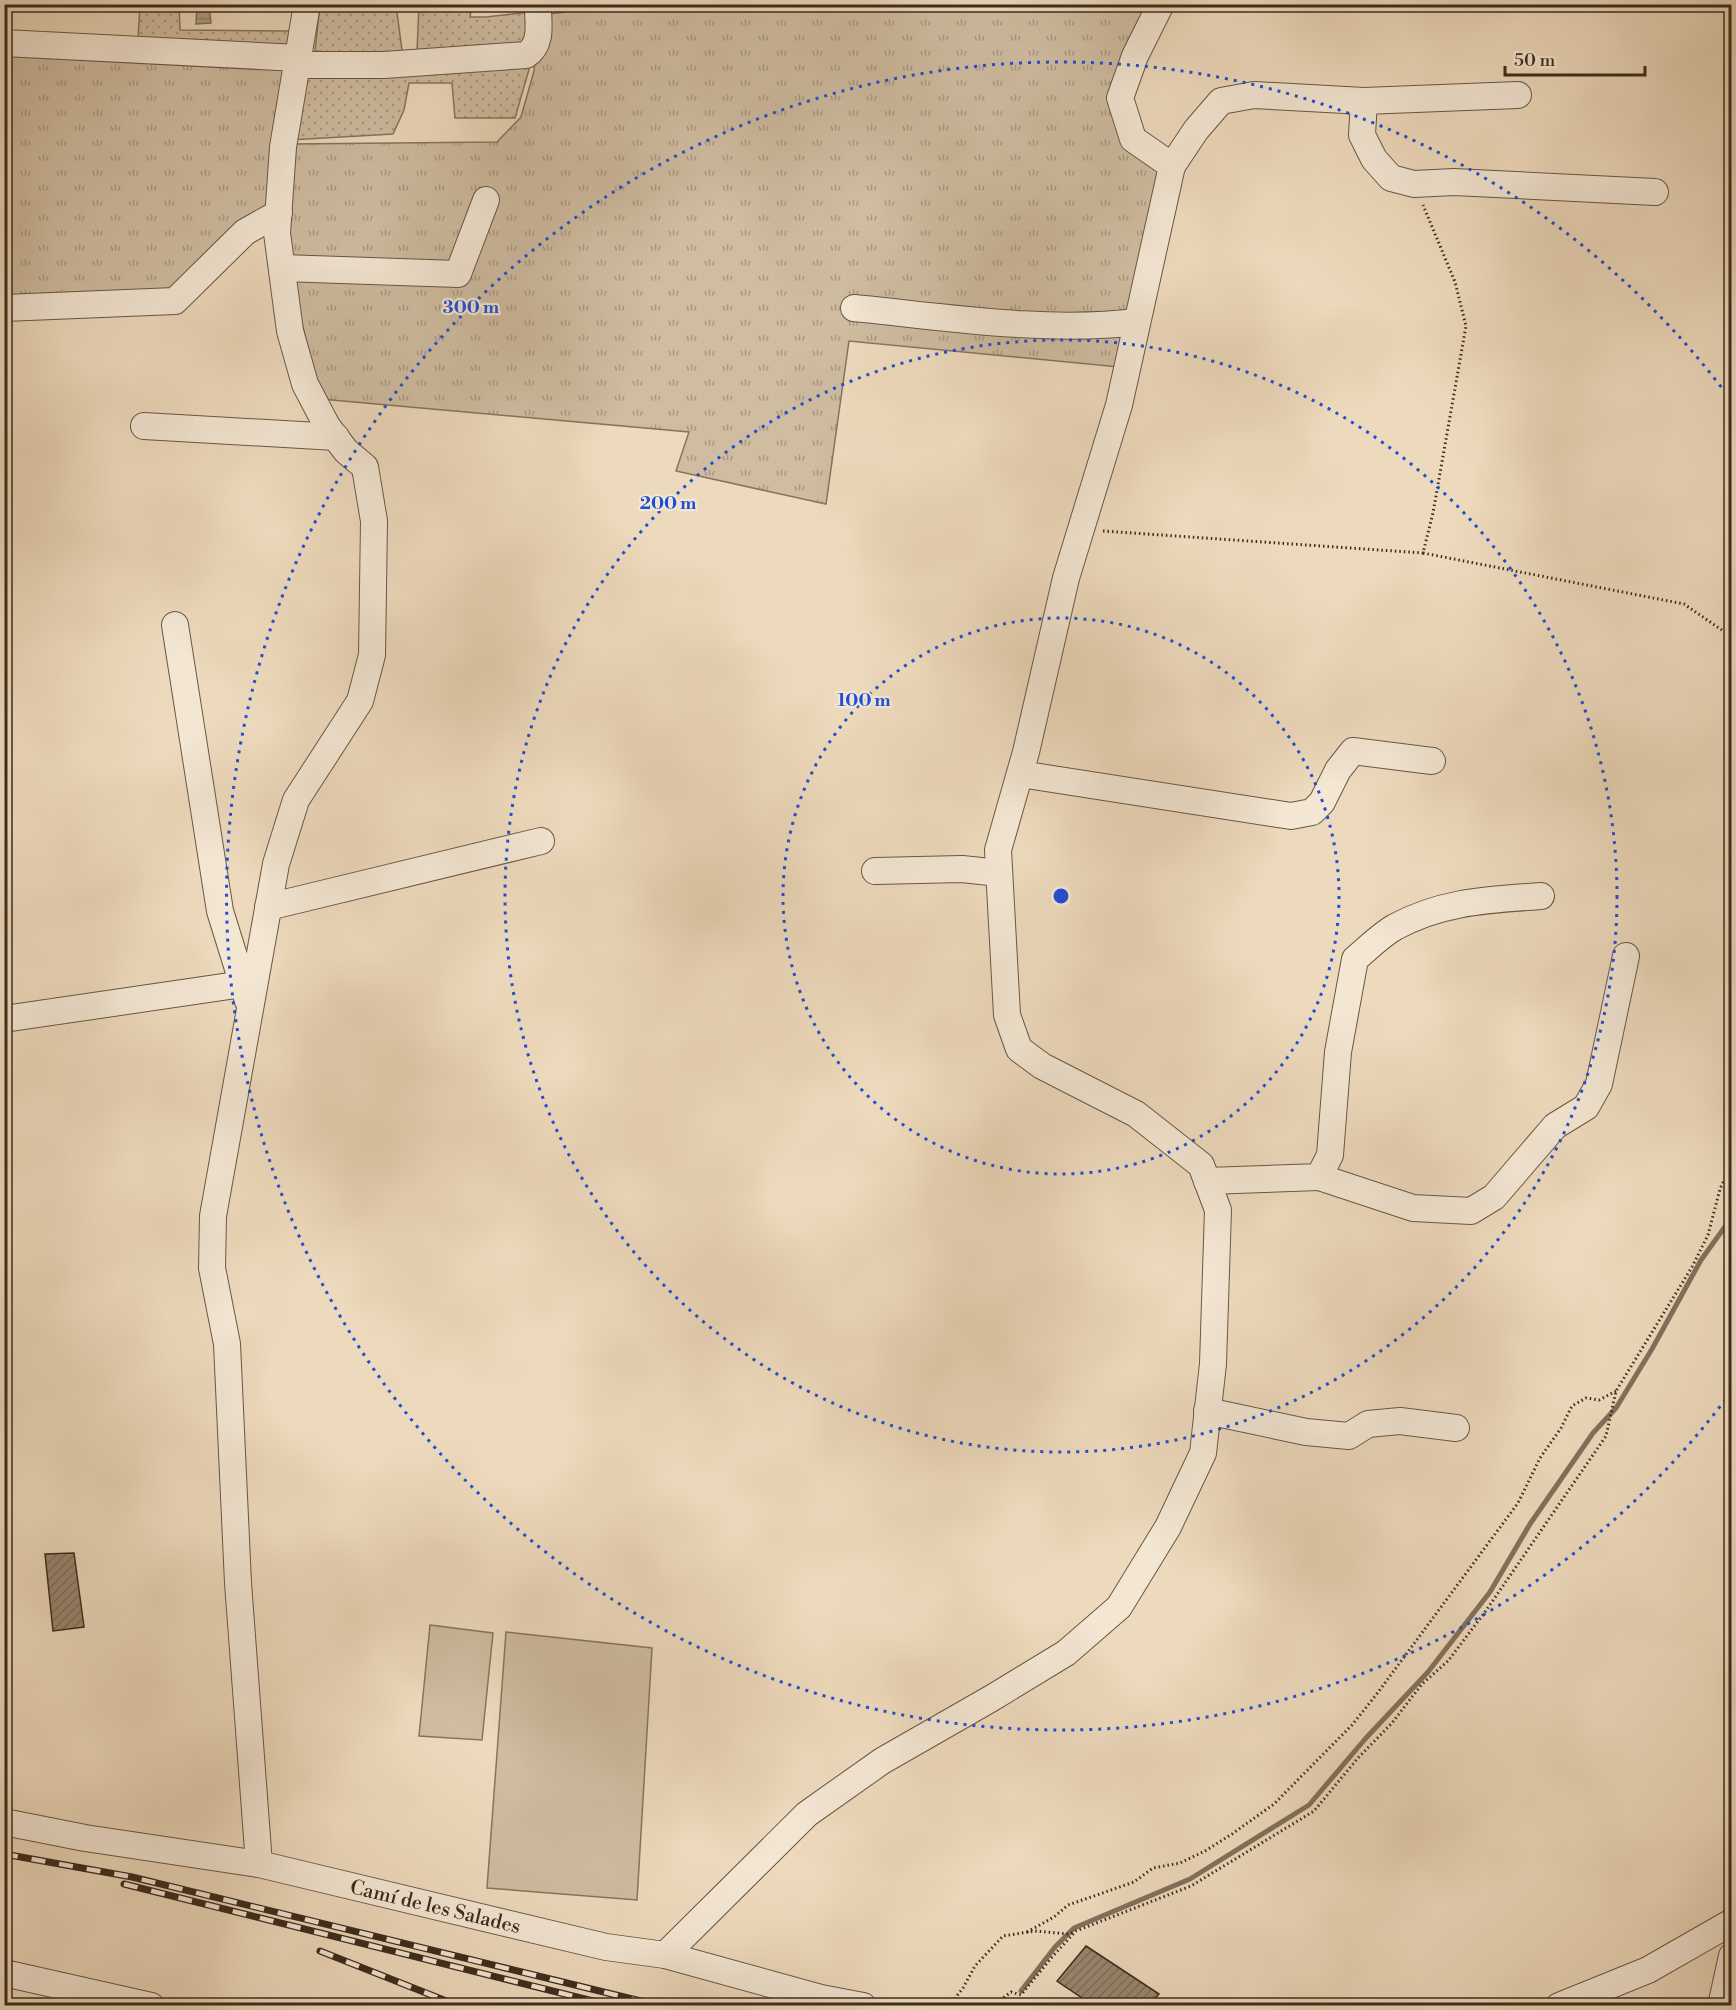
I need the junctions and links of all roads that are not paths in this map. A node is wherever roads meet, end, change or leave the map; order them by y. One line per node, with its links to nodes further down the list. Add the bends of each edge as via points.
1 (307, 4): 5 (street)
2 (1161, 4): 8 (street, via 1134,56 1120,98 1133,140)
3 (538, 11): 5 (street, via 539,34 534,50 526,56 411,56)
4 (4, 44): 5 (street)
5 (298, 62): 11 (street, via 283,147)
6 (1518, 95): 7 (street)
7 (1364, 101): 8 (street, via 1254,95 1221,101); 9 (street, via 1362,135 1374,159 1391,178 1414,184 1454,182)
8 (1172, 166): 15 (street)
9 (1655, 192)
10 (486, 200): 12 (street, via 458,274)
11 (279, 213): 12 (street, via 277,233); 13 (street, via 245,232 175,301)
12 (282, 268): 17 (street, via 290,331 305,384)
13 (4, 308)
14 (854, 308): 15 (street, via 1024,324 1105,326)
15 (1137, 322): 20 (street, via 1119,405 1066,578)
16 (144, 426): 17 (street)
17 (336, 437): 25 (street, via 365,467 374,521 372,655 360,701 296,800 276,864)
18 (175, 625): 27 (street, via 220,911)
19 (1432, 761): 20 (street, via 1353,751 1322,802 1312,812 1291,816)
20 (1020, 774): 23 (street, via 998,850)
21 (541, 841): 25 (street)
22 (875, 871): 23 (street, via 962,869)
23 (999, 873): 30 (street, via 1006,1015 1019,1049 1042,1066 1136,1114 1201,1165)
24 (1540, 896): 29 (street, via 1471,901 1434,910 1394,928 1355,959 1338,1052 1330,1155)
25 (268, 907): 27 (street)
26 (1626, 956): 29 (street, via 1599,1084 1586,1107 1555,1126 1494,1197 1471,1211 1413,1208)
27 (247, 995): 28 (street); 34 (street, via 213,1216 212,1268 227,1344 238,1583)
28 (4, 1019)
29 (1319, 1177): 30 (street)
30 (1207, 1181): 31 (street, via 1218,1210)
31 (1208, 1411): 32 (street, via 1306,1432 1349,1436 1368,1424 1400,1421); 36 (street, via 1203,1454 1168,1527 1119,1606 1066,1653 882,1761 807,1814)
32 (1456, 1428)
33 (4, 1822): 34 (street, Camí de les Salades)
34 (259, 1864): 36 (street, Camí de les Salades, via 606,1947)
35 (1731, 1922): 41 (street, via 1648,1970)
36 (665, 1955): 40 (street, Camí de les Salades)
37 (1731, 1956): 42 (street)
38 (4, 1973): 39 (street)
39 (150, 2006)
40 (863, 2006)
41 (1559, 2006)
42 (1721, 2006)

